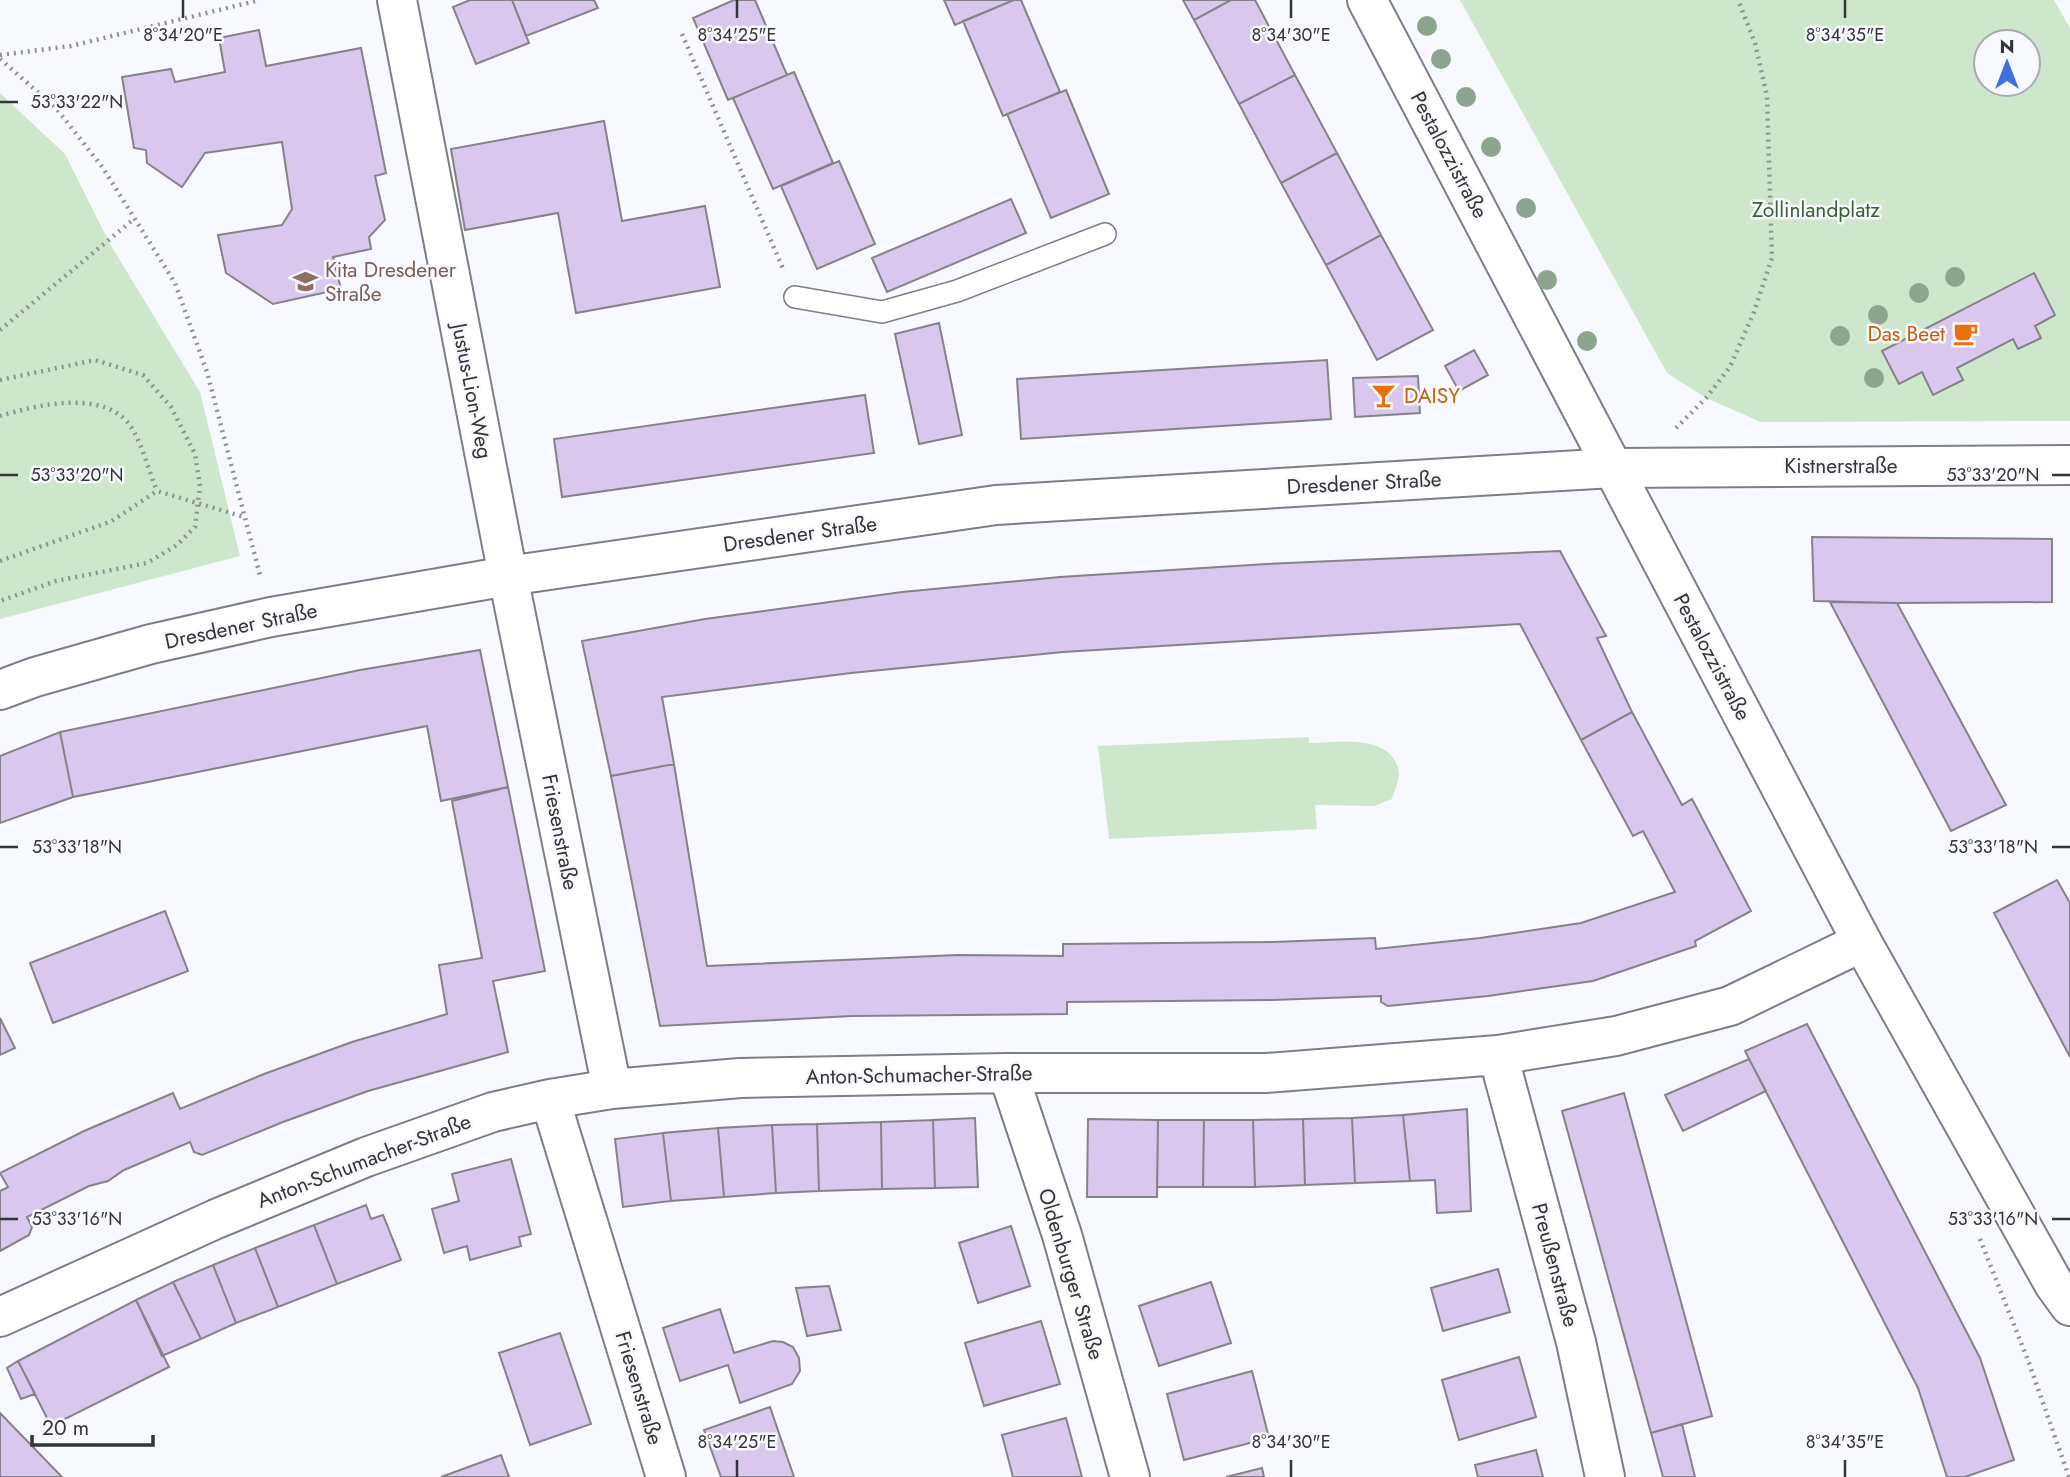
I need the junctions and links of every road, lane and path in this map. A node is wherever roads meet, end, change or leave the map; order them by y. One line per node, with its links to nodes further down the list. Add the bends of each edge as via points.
1 (260, 0): 6 (path, via 71,46)
2 (397, 0): 20 (street, Justus-Lion-Weg)
3 (1367, 0): 15 (street, Pestalozzistraße)
4 (1738, 0): 13 (path, via 1755,43 1767,96 1772,258 1730,367)
5 (682, 34): 9 (path)
6 (0, 57): 7 (path, via 56,108 103,168)
7 (134, 218): 10 (path); 18 (path, via 175,283 207,372)
8 (1105, 234): 9 (lane, via 957,291 882,312)
9 (795, 297)
10 (0, 330)
11 (0, 380): 17 (path, via 95,360 143,375 172,407 195,454)
12 (0, 416): 16 (path, via 72,402 114,410 132,428)
13 (1671, 431)
14 (2070, 465): 15 (street, Kistnerstraße)
15 (1613, 468): 20 (street, Dresdener Straße, via 996,505); 24 (street, Pestalozzistraße)
16 (158, 491): 17 (path); 19 (path, via 112,521)
17 (198, 504): 18 (path); 21 (path, via 195,527 177,545 147,563 56,582)
18 (245, 517): 22 (path)
19 (0, 561)
20 (508, 576): 22 (street, Dresdener Straße); 27 (street, Friesenstraße)
21 (0, 601)
22 (271, 617): 23 (street, Dresdener Straße, via 151,645)
23 (0, 690)
24 (1862, 942): 25 (street, Anton-Schumacher-Straße, via 1730,1006 1616,1036); 29 (street, Pestalozzistraße)
25 (1499, 1055): 26 (street, Anton-Schumacher-Straße, via 1266,1073); 33 (street, Preußenstraße, via 1576,1342)
26 (1008, 1073): 27 (street, Anton-Schumacher-Straße, via 740,1078); 32 (street, Oldenburger Straße, via 1062,1235)
27 (612, 1089): 28 (street, Anton-Schumacher-Straße)
28 (551, 1099): 30 (street, Anton-Schumacher-Straße, via 493,1112 366,1157); 31 (street, Friesenstraße)
29 (2070, 1306)
30 (0, 1317)
31 (666, 1477)
32 (1130, 1477)
33 (1605, 1477)

